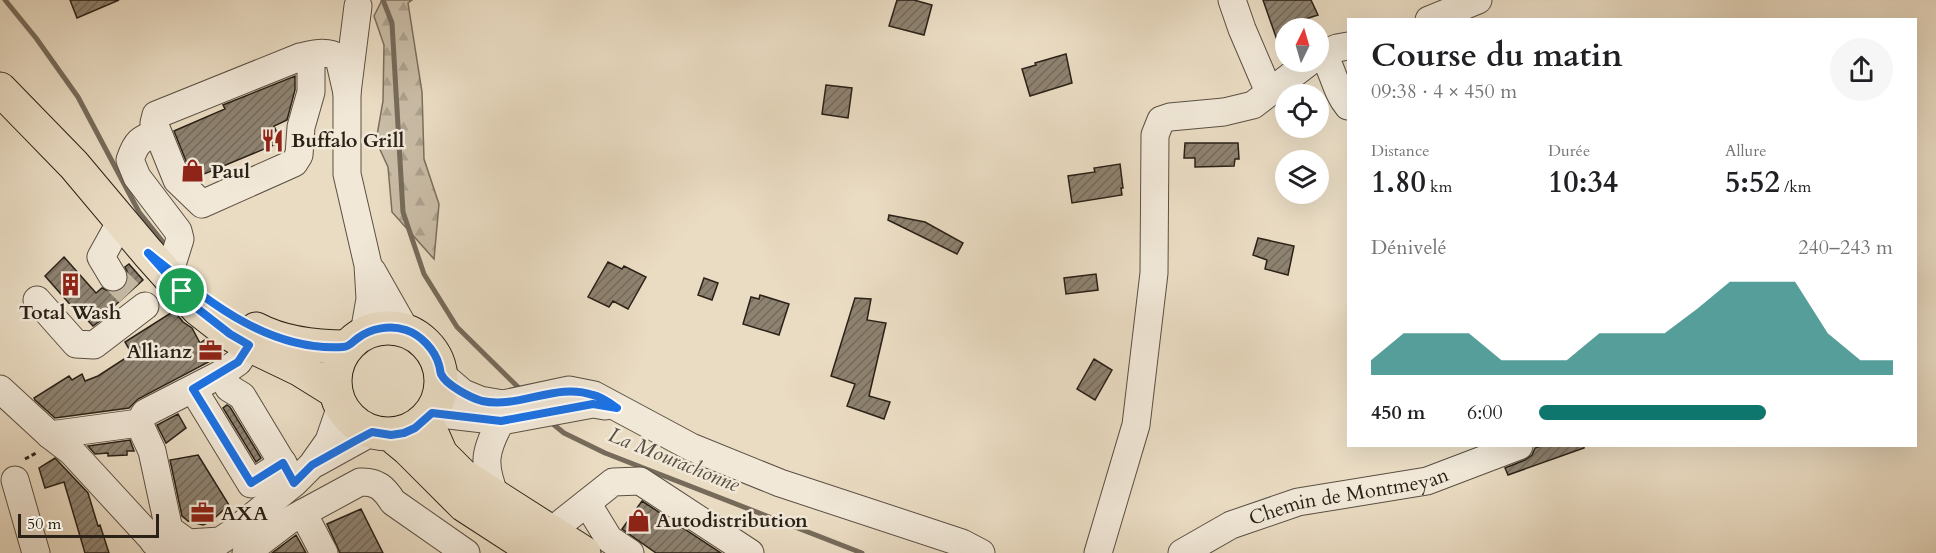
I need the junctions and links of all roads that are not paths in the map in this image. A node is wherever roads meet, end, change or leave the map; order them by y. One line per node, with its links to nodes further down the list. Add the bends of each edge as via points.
1 (1232, 0): 11 (street)
2 (1478, 0): 4 (street)
3 (360, 3): 7 (street); 12 (street)
4 (1434, 18)
5 (1347, 46): 6 (street)
6 (1329, 52)
7 (323, 55): 12 (street, via 339,58); 14 (street, via 300,57 156,115 153,123); 14 (street, via 294,163 202,204 177,180); 15 (street, via 332,137)
8 (1329, 65): 13 (street)
9 (1296, 72): 11 (street)
10 (0, 89): 16 (main road)
11 (1269, 92): 51 (street, via 1253,105 1161,120 1155,135 1155,273 1136,425)
12 (347, 93): 15 (street)
13 (1347, 105)
14 (158, 133): 18 (street, via 134,146 130,160 137,177 178,231)
15 (347, 174): 17 (street)
16 (121, 221): 18 (main road); 19 (street, via 101,257)
17 (368, 265): 21 (street); 22 (street, via 370,298)
18 (176, 278): 19 (street); 22 (main road, via 262,332 322,347); 23 (main road, via 198,309)
19 (129, 292): 20 (street, via 94,345 76,344)
20 (37, 300)
21 (406, 330): 22 (main road, via 378,329); 25 (main road, via 434,353)
22 (356, 340): 28 (main road, via 336,368)
23 (249, 345): 24 (street, via 238,362); 28 (main road, via 299,369)
24 (221, 374): 27 (street); 35 (street, via 229,388 242,396)
25 (442, 375): 29 (street, via 463,393 503,404); 30 (main road, via 438,402)
26 (0, 389): 33 (street)
27 (193, 389): 31 (street, via 145,413); 35 (street, via 251,483)
28 (338, 399): 32 (main road, via 349,418); 35 (street, via 329,441)
29 (511, 414): 30 (street); 37 (street, via 489,446 486,460); 50 (street, via 566,400 569,390 594,395 691,447 780,483 962,543)
30 (429, 417): 32 (main road, via 415,428); 37 (main road, via 441,454 462,475)
31 (139, 423): 33 (street); 40 (street, via 152,451)
32 (381, 434): 35 (street); 41 (main road, via 408,449 464,505)
33 (50, 435): 40 (street)
34 (1516, 447): 52 (street, Chemin de Montmeyan, via 1427,481 1298,502 1231,525)
35 (296, 470): 42 (street)
36 (15, 480): 43 (street)
37 (495, 495): 41 (main road)
38 (587, 503): 41 (street); 48 (street, via 609,539); 49 (street, via 614,482 640,481)
39 (303, 513): 44 (street); 45 (street); 46 (street, via 360,482 372,482 385,490 393,502)
40 (166, 544): 42 (street)
41 (539, 544): 47 (main road)
42 (214, 547)
43 (36, 553)
44 (246, 553)
45 (324, 553)
46 (466, 553)
47 (584, 553)
48 (630, 553)
49 (750, 553)
50 (981, 553)
51 (1098, 553)
52 (1182, 553)

